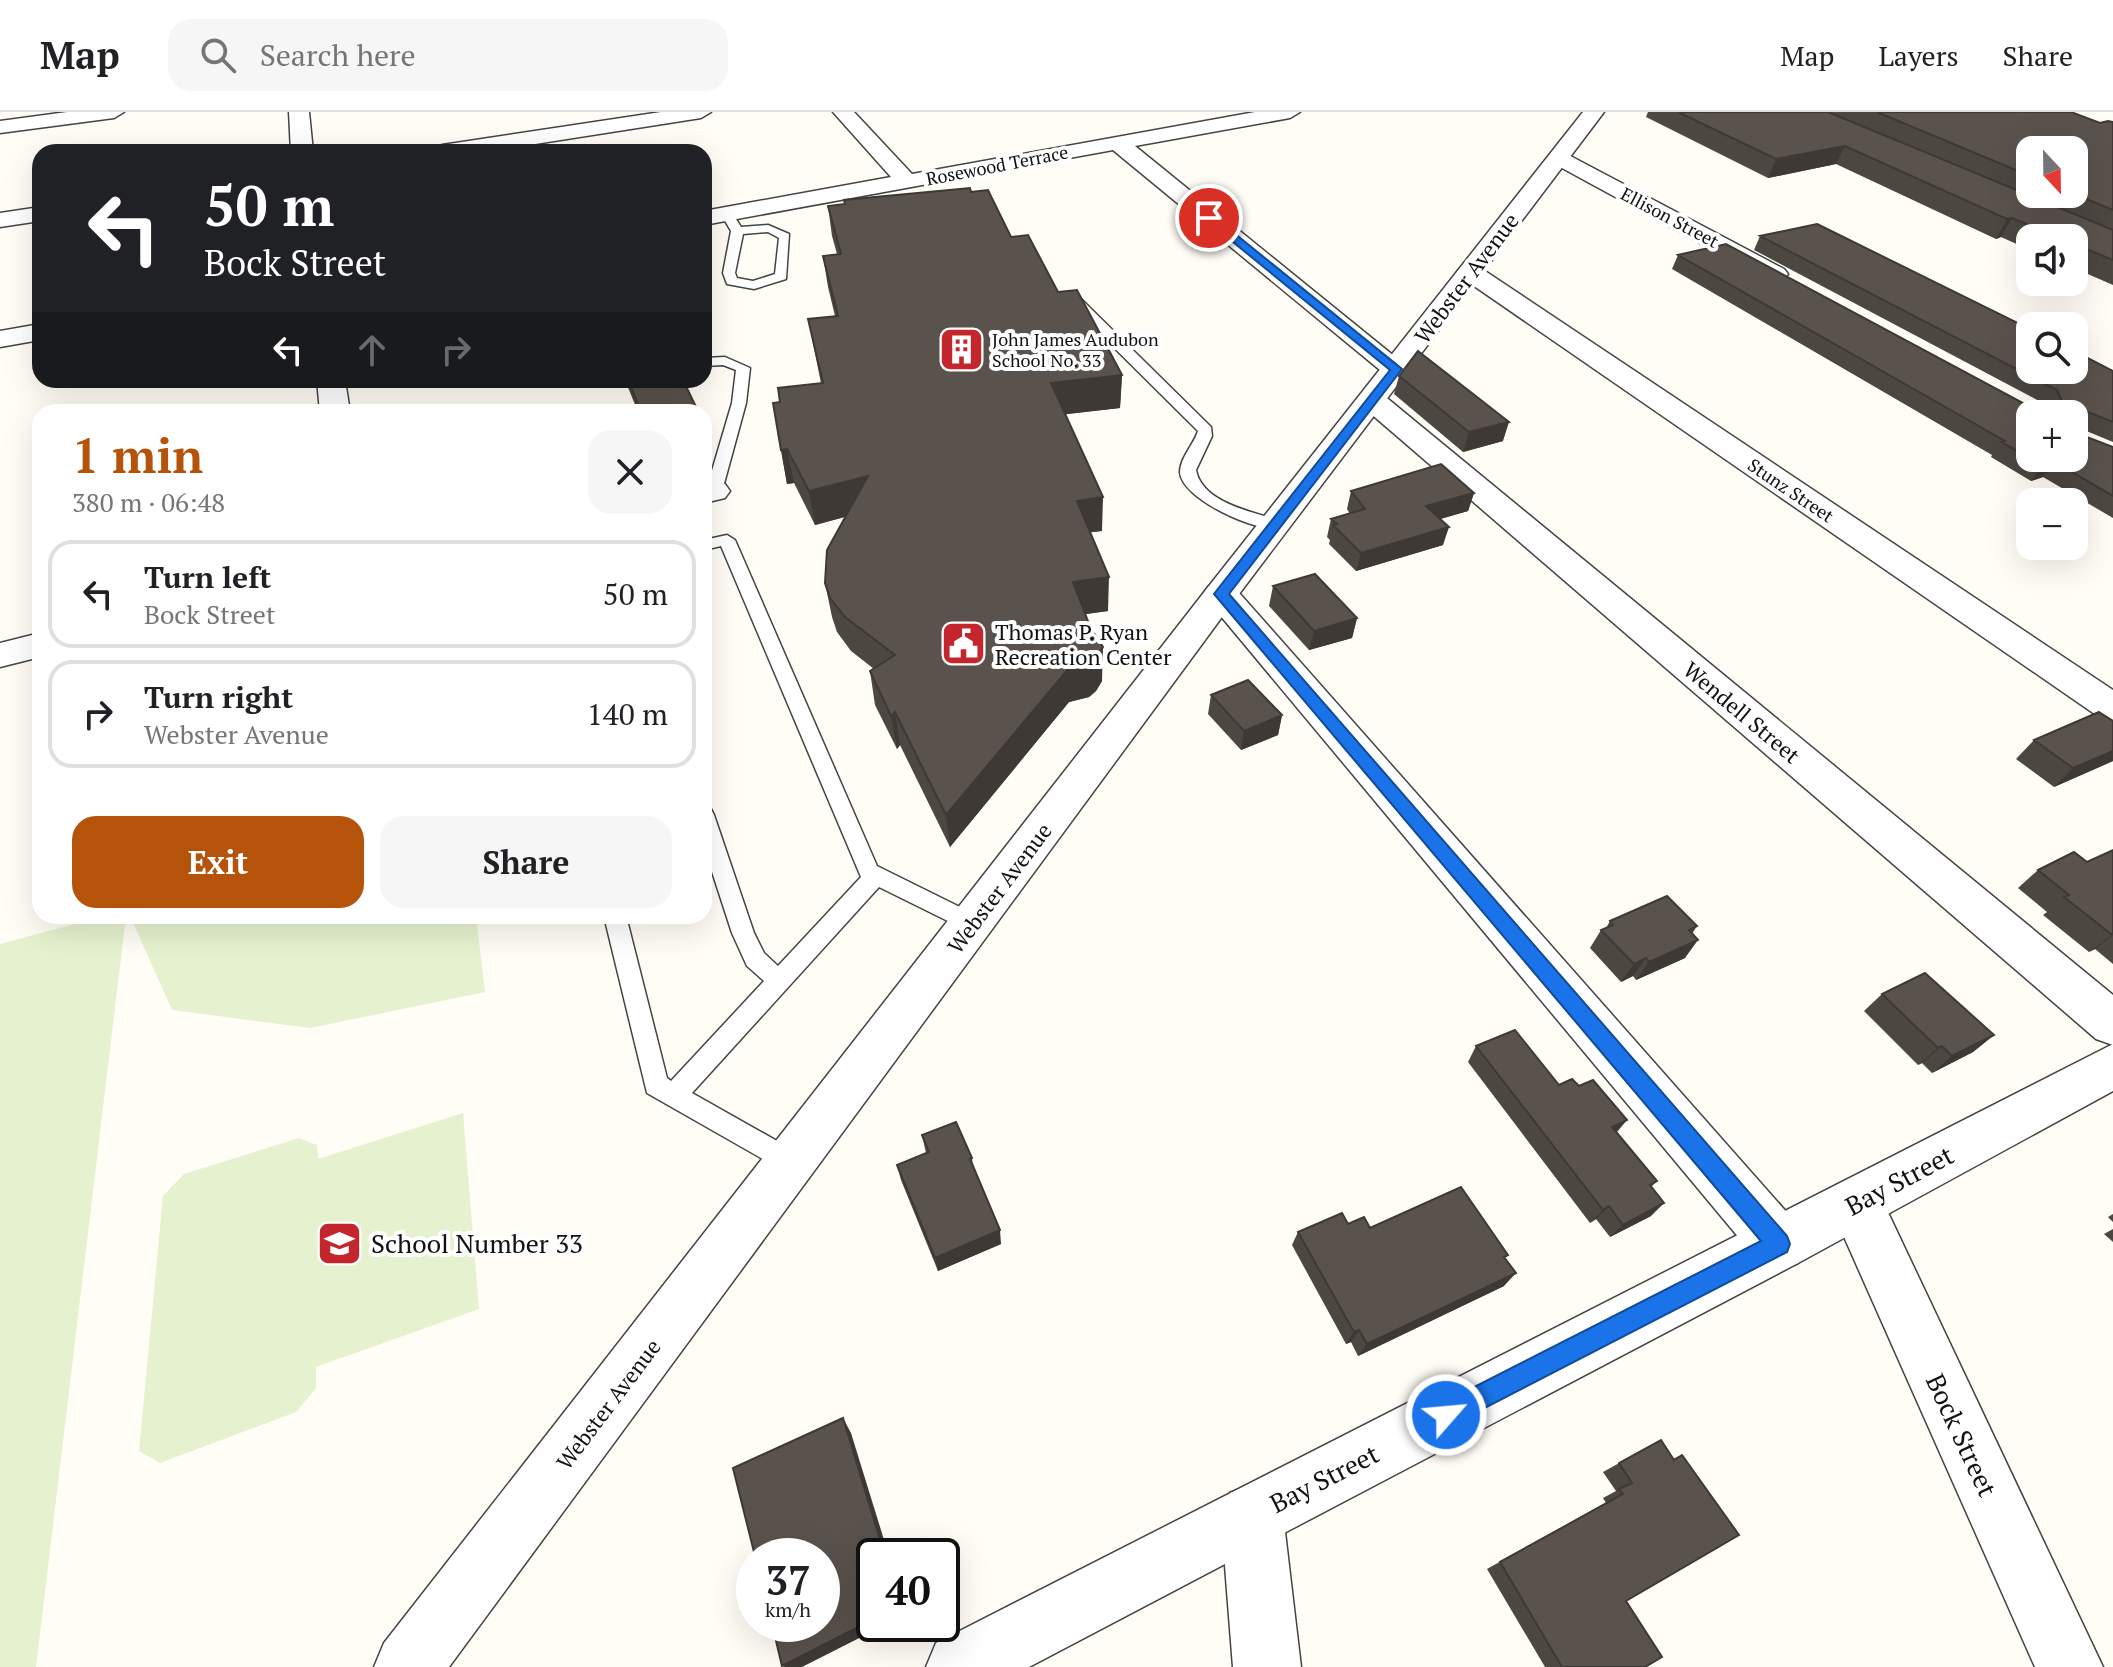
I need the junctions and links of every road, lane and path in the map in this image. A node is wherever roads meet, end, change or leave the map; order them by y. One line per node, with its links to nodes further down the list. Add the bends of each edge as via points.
1 (114, 112): 7 (street)
2 (299, 112): 9 (street)
3 (701, 112): 10 (street)
4 (843, 112): 12 (street)
5 (1290, 112): 8 (street, Rosewood Terrace)
6 (1594, 112): 11 (street, Webster Avenue)
7 (0, 127)
8 (1116, 142): 12 (street, Rosewood Terrace); 23 (street)
9 (301, 144)
10 (494, 144)
11 (1559, 157): 17 (street, Webster Avenue); 18 (street, Ellison Street)
12 (907, 182): 16 (street, Rosewood Terrace)
13 (32, 215): 15 (street)
14 (712, 219): 16 (street, Rosewood Terrace)
15 (0, 220)
16 (732, 222): 16 (lane, via 732,281 754,285 781,276 782,232)
17 (1470, 272): 23 (street, Webster Avenue); 31 (street, Stunz Street)
18 (1797, 285)
19 (1072, 298): 26 (lane, via 1206,430 1188,470 1196,492)
20 (32, 333): 21 (street)
21 (0, 339)
22 (712, 362): 25 (lane, via 743,368 739,403)
23 (1396, 369): 24 (street, Webster Avenue)
24 (1372, 400): 26 (street, Webster Avenue); 37 (street, Wendell Street)
25 (712, 483)
26 (1275, 525): 28 (street, Webster Avenue)
27 (712, 543): 33 (lane, via 727,540 869,872)
28 (1221, 594): 34 (street, Webster Avenue); 42 (street)
29 (32, 647): 30 (street)
30 (0, 655)
31 (2113, 708)
32 (712, 839): 36 (lane, via 755,959)
33 (876, 875): 34 (lane); 36 (lane)
34 (972, 923): 40 (street, Webster Avenue)
35 (617, 924): 39 (lane, via 656,1085)
36 (779, 981): 39 (lane)
37 (2113, 1024)
38 (2113, 1066): 41 (street, Bay Street)
39 (674, 1095): 40 (lane)
40 (791, 1163): 44 (street, Webster Avenue)
41 (1856, 1203): 42 (street, Bay Street); 47 (street, Bock Street)
42 (1779, 1244): 43 (street, Bay Street)
43 (1252, 1515): 45 (street, Bay Street); 46 (street)
44 (408, 1667)
45 (960, 1667)
46 (1267, 1667)
47 (2069, 1667)

